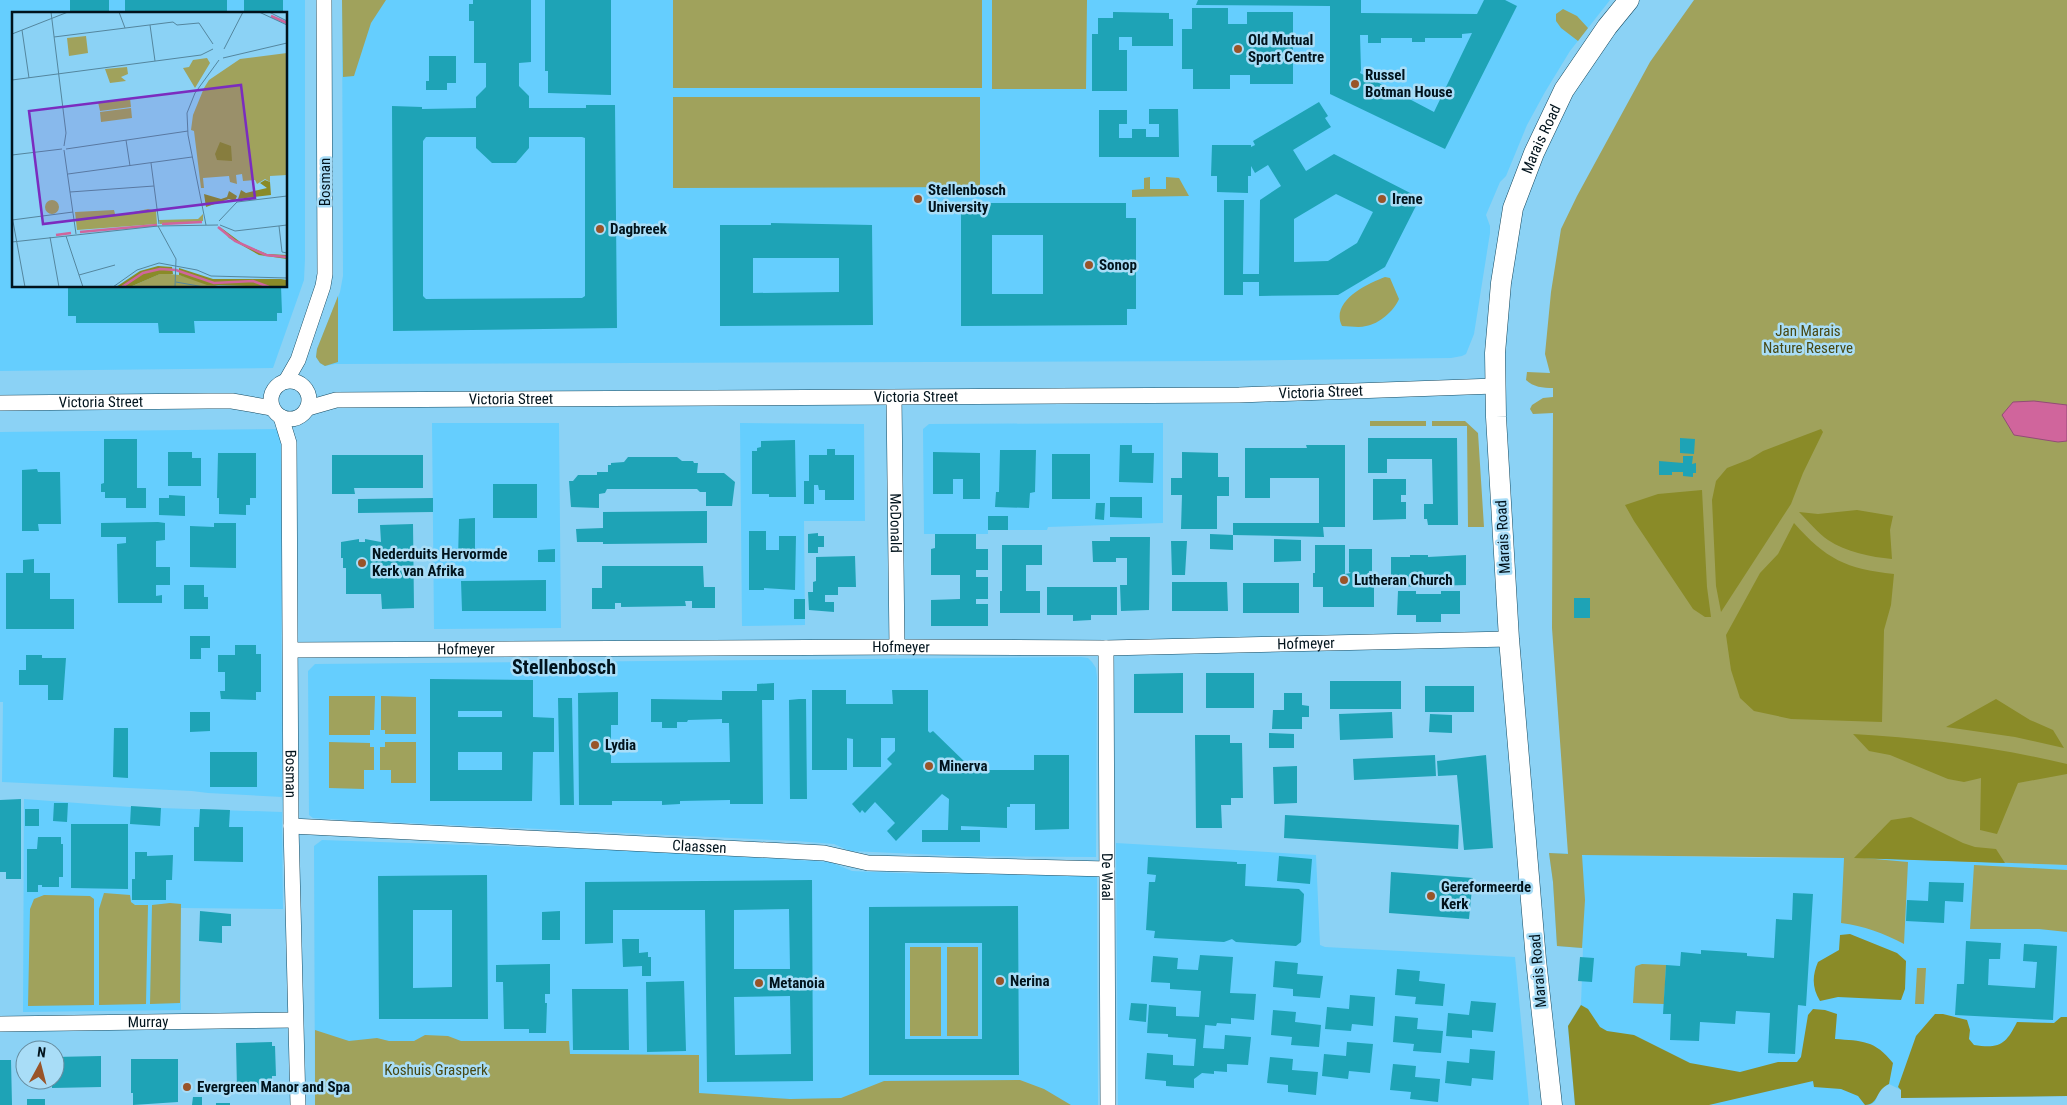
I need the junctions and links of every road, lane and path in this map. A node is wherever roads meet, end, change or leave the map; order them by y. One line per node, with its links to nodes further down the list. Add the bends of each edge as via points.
1 (324, 0): 3 (street, Bosman, via 326,256 322,286 298,360)
2 (1629, 0): 4 (street, Marais Road, via 1564,90 1534,153 1513,208 1498,310)
3 (297, 385): 5 (street, via 278,385); 7 (street, Victoria Street); 11 (street, via 309,401)
4 (1495, 386): 6 (street, Victoria Street, via 1238,395); 13 (street, Marais Road)
5 (272, 392): 8 (street, Victoria Street); 10 (street, via 270,400)
6 (894, 398): 7 (street, Victoria Street); 14 (street, McDonald)
7 (336, 400): 11 (street, Victoria Street)
8 (232, 401): 9 (street, Victoria Street); 10 (street, Victoria Street)
9 (0, 403)
10 (276, 412): 11 (street, via 294,419); 12 (street, Bosman)
11 (304, 412): 12 (street, Bosman)
12 (289, 443): 16 (street, Bosman)
13 (1509, 640): 15 (street, Hofmeyer); 23 (street, Marais Road, via 1536,960)
14 (897, 647): 15 (street, Hofmeyer); 16 (street, Hofmeyer)
15 (1106, 648): 18 (street, De Waal)
16 (292, 650): 17 (street, Bosman)
17 (291, 826): 18 (street, Claassen, via 824,853 868,863); 19 (street, Bosman)
18 (1107, 869): 22 (street, De Waal)
19 (295, 1020): 20 (street, Murray); 21 (street, Bosman)
20 (0, 1024)
21 (298, 1105)
22 (1108, 1105)
23 (1552, 1105)

